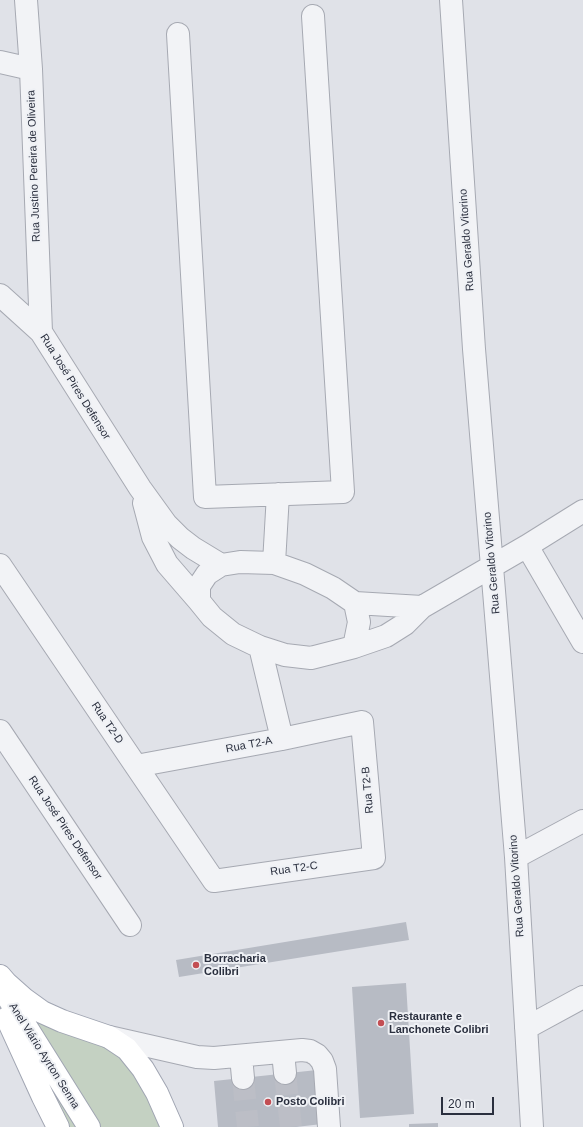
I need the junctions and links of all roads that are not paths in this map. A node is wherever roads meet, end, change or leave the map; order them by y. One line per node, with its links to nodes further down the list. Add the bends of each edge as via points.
1 (26, 0): 6 (street, Rua Justino Pereira de Oliveira)
2 (451, 0): 16 (street, Rua Geraldo Vitorino, via 474,349)
3 (313, 16): 10 (street, via 343,492)
4 (178, 34): 10 (street, via 205,497)
5 (0, 62): 6 (street)
6 (31, 69): 8 (street, Rua Justino Pereira de Oliveira)
7 (0, 295): 8 (street, Rua José Pires Defensor)
8 (41, 332): 9 (street, Rua José Pires Defensor)
9 (140, 488): 15 (street, Rua José Pires Defensor, via 166,524 180,538); 17 (street, Rua José Pires Defensor, via 153,537 167,564)
10 (278, 494): 13 (street)
11 (583, 511): 12 (street)
12 (527, 546): 16 (street); 20 (street)
13 (274, 563): 15 (street, via 240,562); 18 (street, via 305,574)
14 (0, 565): 26 (street, Rua T2-D)
15 (221, 565): 17 (street, via 207,574 200,586)
16 (493, 566): 19 (street); 28 (street, Rua Geraldo Vitorino)
17 (198, 600): 21 (street, Rua José Pires Defensor, via 212,617 233,634)
18 (355, 603): 19 (street); 22 (street, via 359,622)
19 (422, 607): 22 (street, via 405,624 386,636)
20 (583, 642)
21 (260, 647): 22 (street, Rua José Pires Defensor, via 285,655 310,658); 25 (street)
22 (354, 647)
23 (362, 722): 25 (street, Rua T2-A); 29 (street, Rua T2-B)
24 (0, 731): 31 (street, Rua José Pires Defensor)
25 (282, 739): 26 (street, Rua T2-A)
26 (136, 766): 30 (street, Rua T2-D)
27 (583, 821): 28 (street)
28 (516, 857): 36 (street, Rua Geraldo Vitorino)
29 (374, 858): 30 (street, Rua T2-C)
30 (214, 881)
31 (130, 925)
32 (0, 976): 37 (main road, via 42,1012)
33 (0, 986): 43 (main road, Anel Viário Ayrton Senna)
34 (583, 997): 36 (street)
35 (0, 1002): 42 (main road)
36 (526, 1028): 46 (street, Rua Geraldo Vitorino)
37 (108, 1037): 39 (street, via 197,1057); 44 (main road, via 127,1049 143,1069)
38 (283, 1052): 39 (street); 40 (street); 45 (street, via 310,1051 322,1061 325,1069)
39 (241, 1056): 41 (street)
40 (285, 1073)
41 (243, 1078)
42 (58, 1127)
43 (89, 1127)
44 (172, 1127)
45 (329, 1127)
46 (532, 1127)

